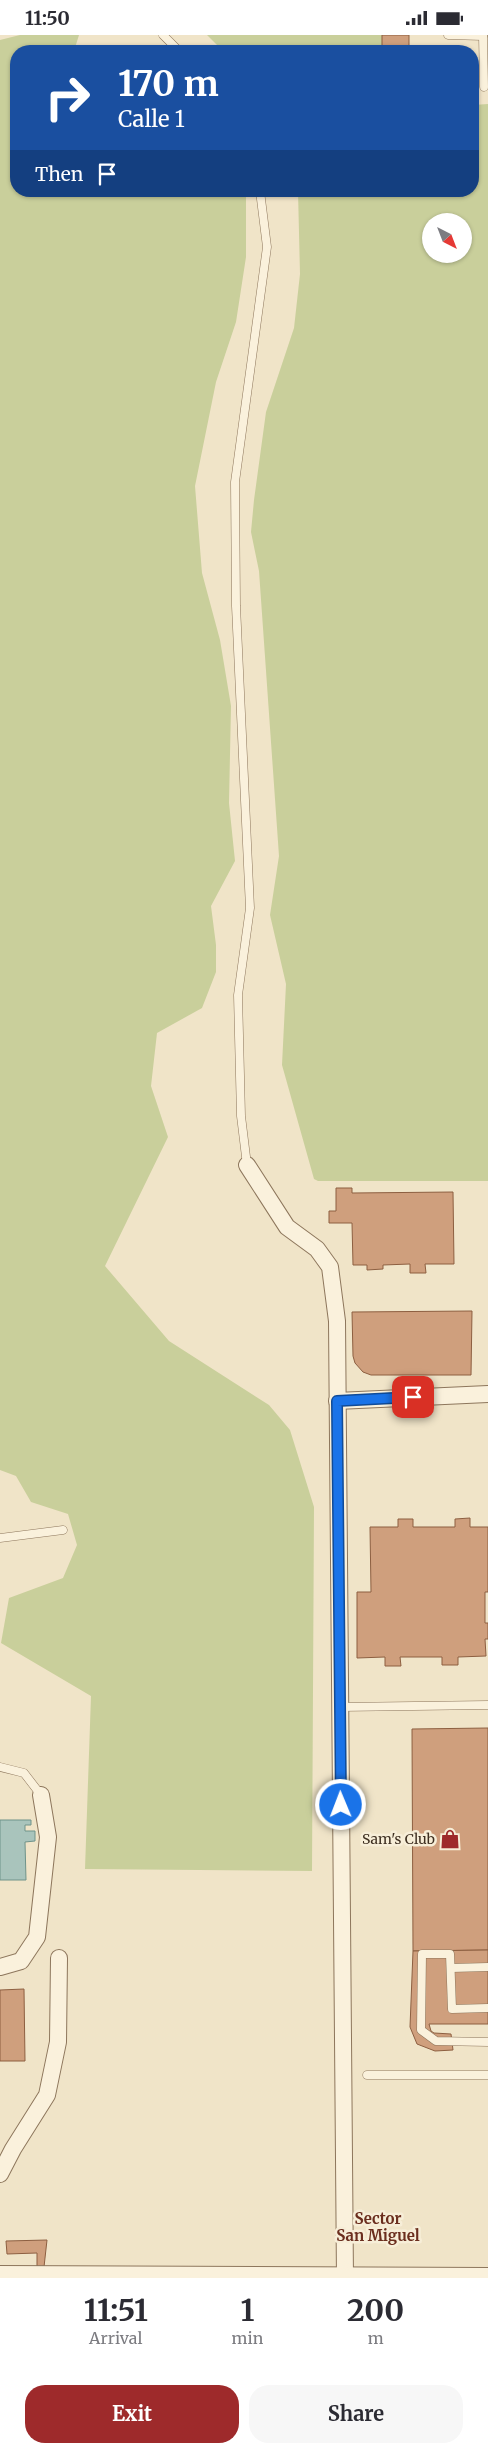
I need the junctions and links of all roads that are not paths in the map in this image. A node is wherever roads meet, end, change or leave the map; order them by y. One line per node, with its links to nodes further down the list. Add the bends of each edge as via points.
1 (163, 35): 4 (lane)
2 (448, 35): 3 (lane)
3 (483, 35): 5 (lane)
4 (173, 45)
5 (484, 87)
6 (261, 197): 7 (lane, via 267,247 235,482 236,606 250,908 238,995 241,1116)
7 (247, 1165): 9 (street, via 287,1227 317,1249 330,1267 337,1321)
8 (488, 1394): 9 (street)
9 (337, 1401): 13 (street)
10 (63, 1530): 11 (lane)
11 (0, 1538)
12 (488, 1705): 13 (lane)
13 (340, 1707): 27 (street)
14 (0, 1767): 15 (lane, via 24,1773)
15 (41, 1795): 17 (street, via 48,1837 37,1937 21,1961)
16 (59, 1958): 24 (street, via 58,2042 47,2095)
17 (0, 1967)
18 (488, 1967): 19 (lane)
19 (451, 1968): 20 (lane, via 452,2009); 21 (lane, via 450,1954 422,1954 421,2030 436,2041)
20 (488, 2008)
21 (488, 2042)
22 (367, 2075): 23 (lane)
23 (488, 2075)
24 (0, 2174)
25 (0, 2274): 27 (street)
26 (488, 2276): 27 (street)
27 (344, 2277)

